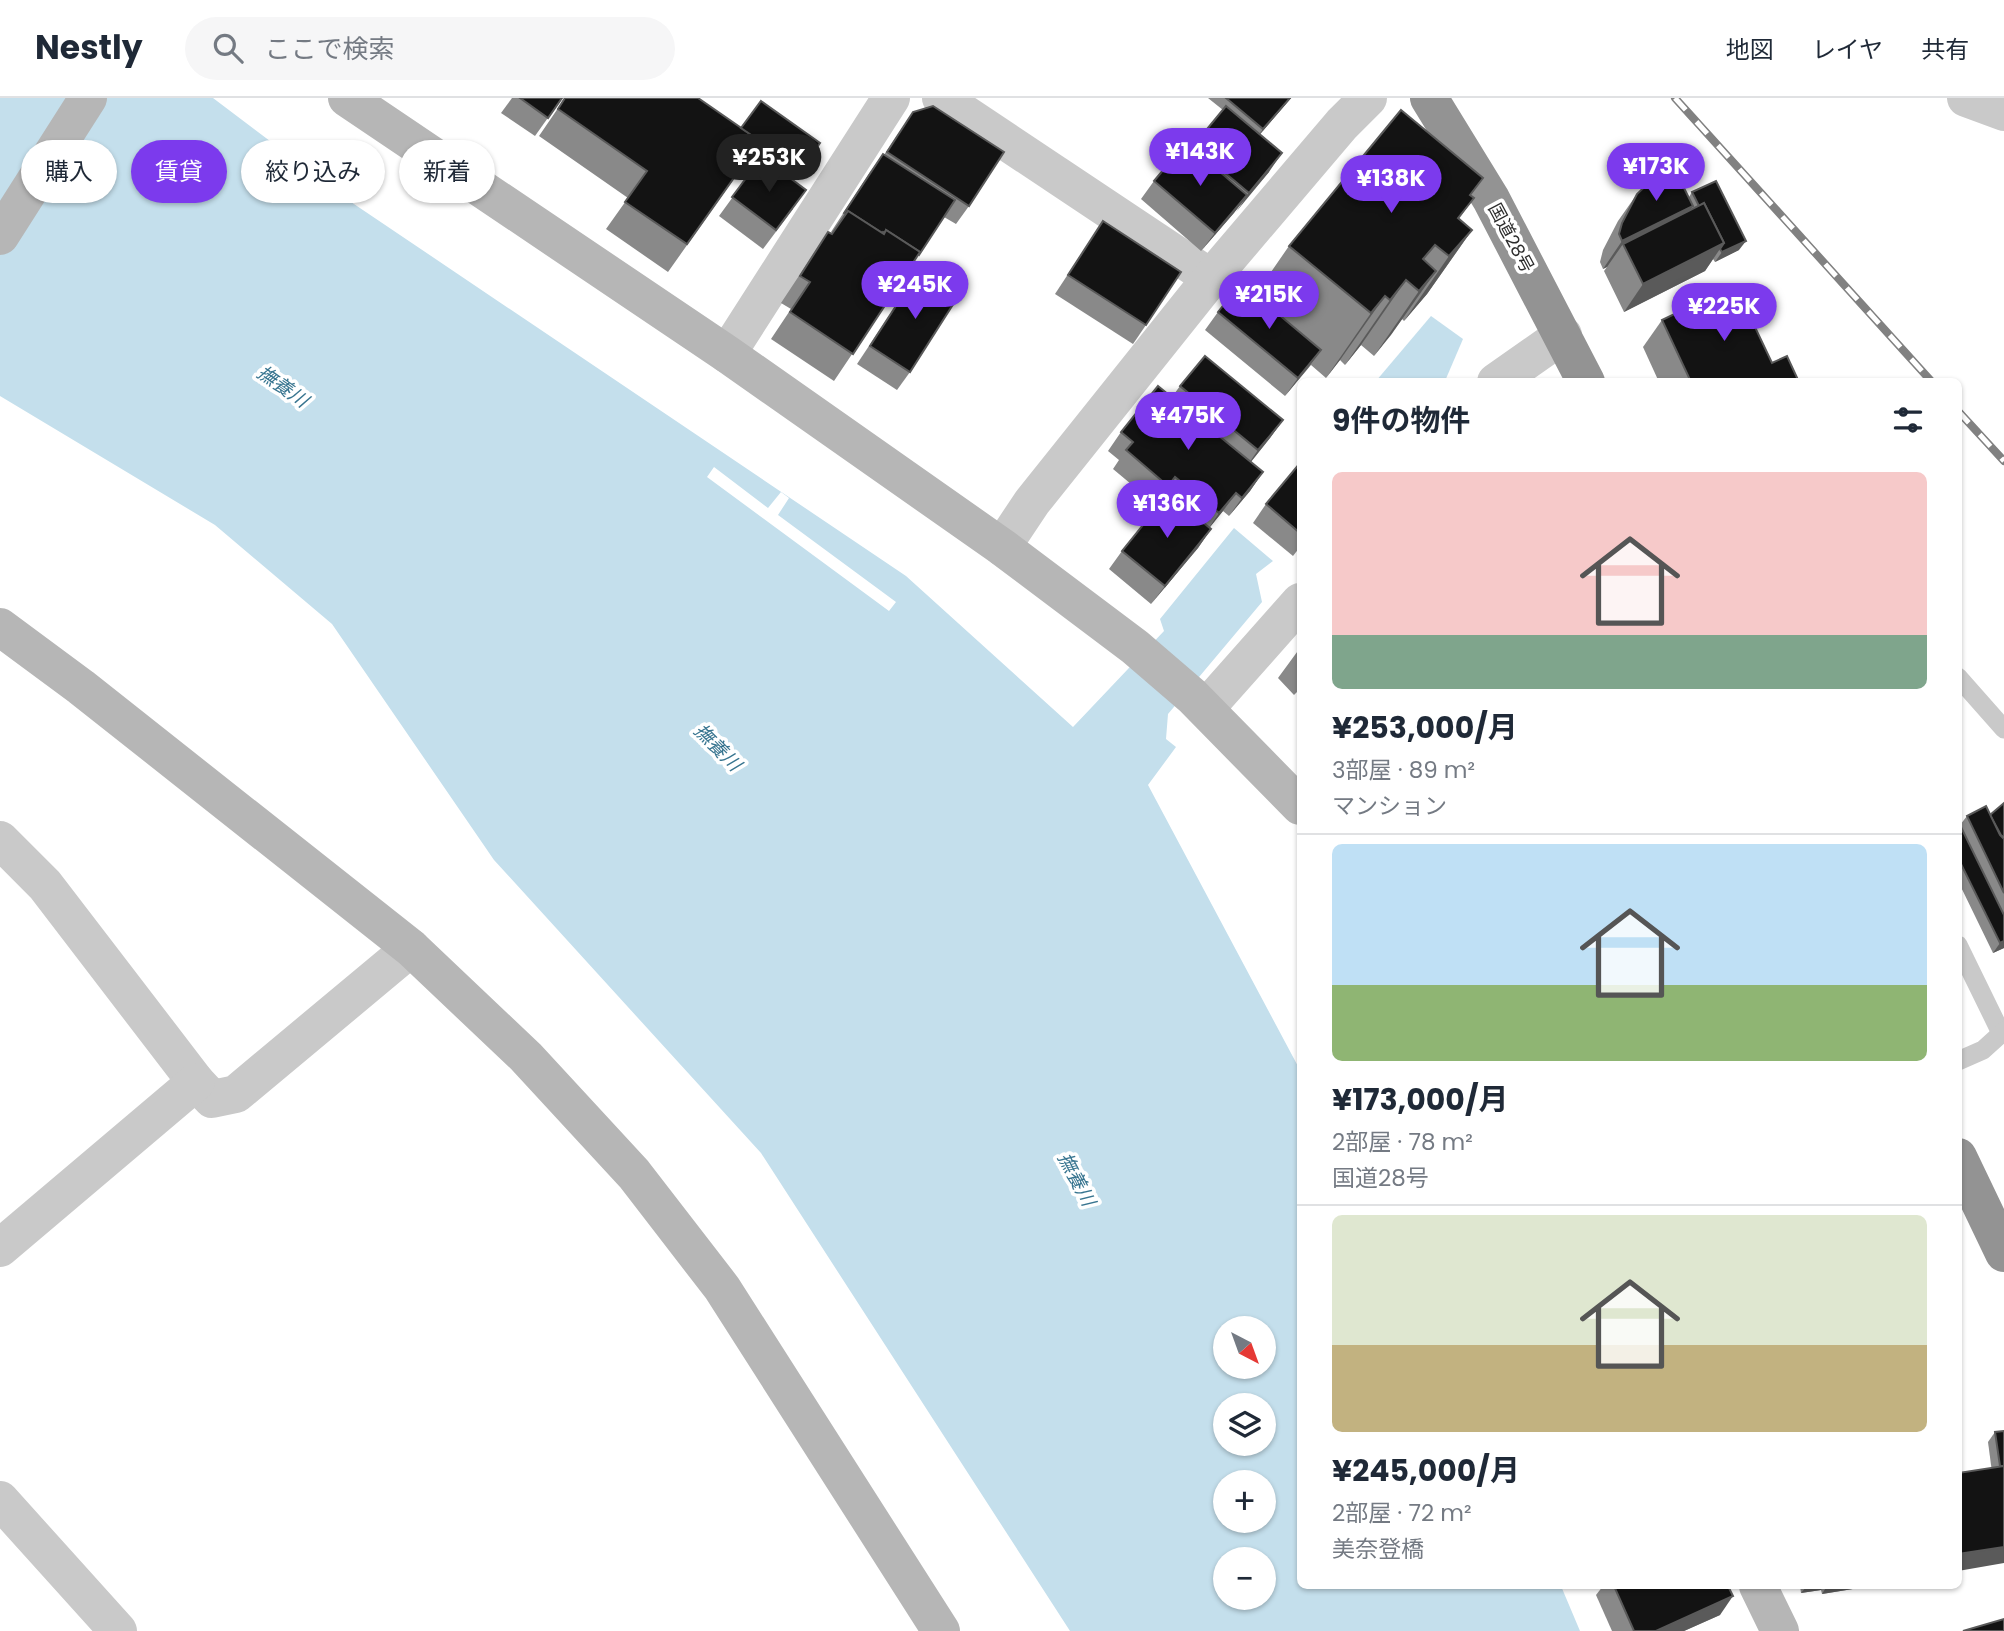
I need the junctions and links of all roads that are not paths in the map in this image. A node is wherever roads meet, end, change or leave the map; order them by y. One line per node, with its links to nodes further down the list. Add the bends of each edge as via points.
1 (88, 98): 9 (street)
2 (347, 98): 12 (street)
3 (891, 98): 12 (street)
4 (941, 98): 10 (street)
5 (1368, 98): 10 (street)
6 (1429, 98): 11 (highway, 国道28号, via 1491,199)
7 (1966, 98): 8 (street)
8 (2004, 112)
9 (0, 236)
10 (1211, 278): 15 (street, via 1032,502)
11 (1563, 335): 13 (street); 14 (highway, 国道28号)
12 (727, 354): 15 (street)
13 (1502, 378)
14 (1584, 378)
15 (1002, 547): 19 (street)
16 (1297, 604): 19 (street)
17 (0, 627): 23 (street)
18 (1962, 682): 20 (lane)
19 (1199, 702): 21 (street)
20 (2004, 729)
21 (1297, 803)
22 (0, 840): 27 (street, via 45,885)
23 (411, 948): 27 (street, via 236,1094 212,1099); 34 (street, via 526,1057 634,1174 722,1288)
24 (1962, 953): 25 (lane)
25 (2003, 1032): 26 (lane, via 1983,1050)
26 (1962, 1059)
27 (196, 1082): 29 (street)
28 (1962, 1165): 30 (highway)
29 (0, 1248)
30 (2004, 1253)
31 (0, 1500): 33 (street)
32 (1759, 1589): 35 (street)
33 (118, 1631)
34 (942, 1631)
35 (1780, 1631)

